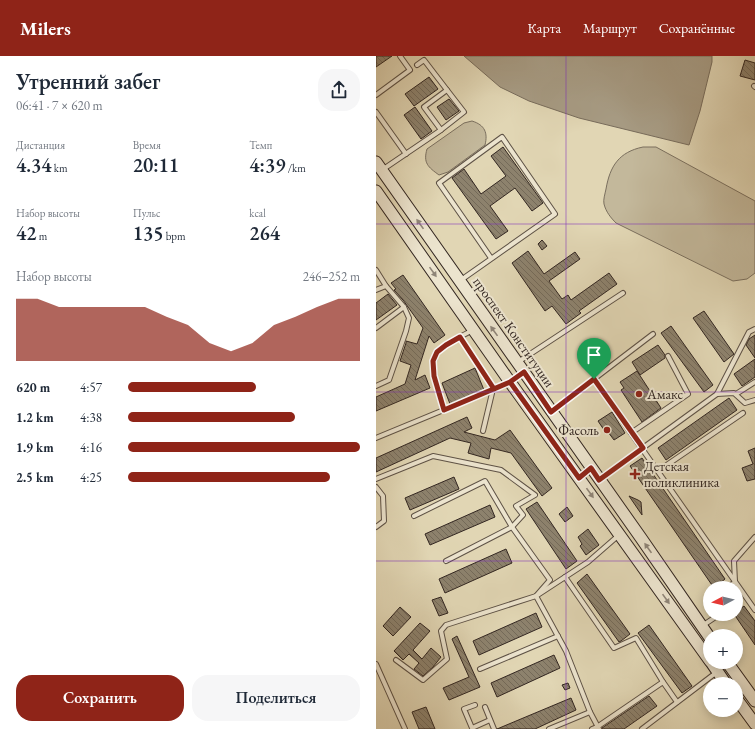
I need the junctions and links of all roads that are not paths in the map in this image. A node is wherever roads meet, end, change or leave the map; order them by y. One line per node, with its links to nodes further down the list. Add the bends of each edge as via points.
1 (400, 56): 4 (lane, via 410,70)
2 (417, 65): 3 (lane, via 424,60)
3 (447, 90): 6 (lane, via 464,112); 6 (lane, via 424,107)
4 (376, 95)
5 (376, 112): 7 (lane)
6 (441, 130): 7 (lane)
7 (406, 154): 8 (lane)
8 (378, 169): 12 (main road, проспект Конституции, one-way to 8)
9 (377, 194): 19 (main road, one-way to 19)
10 (492, 258): 10 (lane, via 555,214 502,138 439,183); 12 (lane)
11 (376, 270): 13 (lane)
12 (459, 281): 23 (main road, проспект Конституции, one-way to 12)
13 (386, 286): 14 (lane); 16 (lane)
14 (376, 290)
15 (623, 293): 23 (lane)
16 (404, 307): 17 (lane); 28 (lane, via 409,318 389,380)
17 (376, 328)
18 (755, 329): 30 (lane, via 749,332)
19 (473, 330): 21 (lane); 26 (main road)
20 (653, 334): 25 (lane)
21 (460, 337): 29 (lane); 33 (lane, via 437,352 433,361 434,376)
22 (668, 356): 37 (lane, via 688,394)
23 (517, 362): 24 (main road, проспект Конституции)
24 (524, 372): 26 (main road); 34 (main road, проспект Конституции)
25 (594, 379): 34 (lane); 37 (lane)
26 (510, 382): 29 (lane); 42 (main road)
27 (755, 382): 31 (lane)
28 (376, 386)
29 (493, 389): 33 (lane); 36 (lane)
30 (717, 394): 31 (lane); 39 (lane)
31 (736, 394): 32 (lane, via 745,403)
32 (755, 400)
33 (444, 410): 38 (lane)
34 (551, 412): 40 (main road, проспект Конституции)
35 (743, 413): 41 (lane)
36 (483, 431)
37 (631, 433): 39 (lane)
38 (376, 438)
39 (643, 448): 41 (lane); 44 (lane)
40 (591, 468): 42 (main road); 44 (main road, проспект Конституции)
41 (658, 470): 53 (lane)
42 (579, 478): 49 (main road, one-way to 49)
43 (376, 479): 48 (lane, via 433,456 501,470 536,495 516,506 523,515)
44 (599, 480): 59 (main road, проспект Конституции, one-way to 44)
45 (376, 487): 47 (lane, via 383,496 384,521)
46 (414, 516): 48 (lane, via 485,481)
47 (376, 527)
48 (512, 527): 51 (lane); 56 (lane, via 550,580)
49 (620, 534): 52 (lane, via 588,562); 60 (main road, one-way to 60)
50 (755, 537): 54 (lane, via 734,561)
51 (446, 561)
52 (565, 577): 56 (lane); 70 (lane, via 614,648 636,638)
53 (734, 581)
54 (735, 581)
55 (743, 593): 57 (lane)
56 (536, 596): 61 (lane); 63 (lane, via 446,624 441,631 447,659 423,680)
57 (755, 610)
58 (710, 621): 59 (lane)
59 (702, 627): 60 (main road)
60 (691, 634): 62 (main road)
61 (558, 636): 65 (lane); 76 (lane)
62 (703, 652)
63 (396, 660)
64 (376, 664): 80 (lane)
65 (480, 668)
66 (716, 669): 68 (main road)
67 (732, 669): 71 (main road)
68 (718, 672): 69 (main road); 72 (lane)
69 (721, 677)
70 (663, 682): 72 (lane); 79 (lane)
71 (755, 701)
72 (678, 702): 84 (lane)
73 (475, 705): 77 (lane, via 464,709 472,728)
74 (485, 707): 77 (lane)
75 (743, 708): 78 (main road)
76 (590, 712): 79 (lane); 82 (lane)
77 (490, 720): 81 (lane)
78 (755, 724)
79 (598, 728): 83 (lane)
80 (405, 729)
81 (494, 729)
82 (549, 729)
83 (592, 729)
84 (642, 729)

